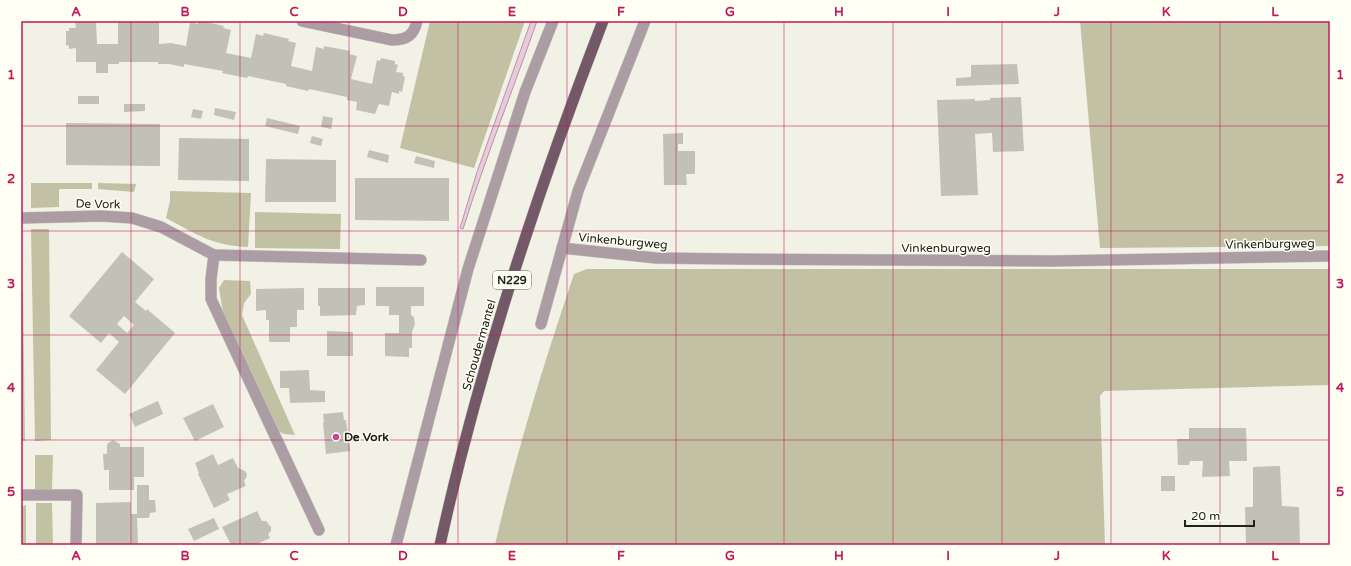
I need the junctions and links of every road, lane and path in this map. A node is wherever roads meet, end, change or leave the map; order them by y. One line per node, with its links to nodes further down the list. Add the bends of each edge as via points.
1 (302, 21): 2 (street, via 392,40 405,38 414,31)
2 (417, 21)
3 (553, 21): 15 (street, via 525,92 468,269)
4 (602, 21): 16 (main road, Schoudermantel / N229, via 571,104 494,337 455,479)
5 (645, 21): 7 (street, via 578,191)
6 (21, 218): 8 (street, De Vork, via 132,218 161,227)
7 (562, 248): 9 (street, Vinkenburgweg, via 656,258 744,259 1053,261); 11 (street)
8 (214, 255): 10 (street, De Vork); 13 (street, via 211,299)
9 (1330, 256)
10 (421, 260)
11 (541, 324)
12 (21, 496): 14 (street, via 77,495)
13 (319, 530)
14 (76, 545)
15 (396, 545)
16 (440, 545)

